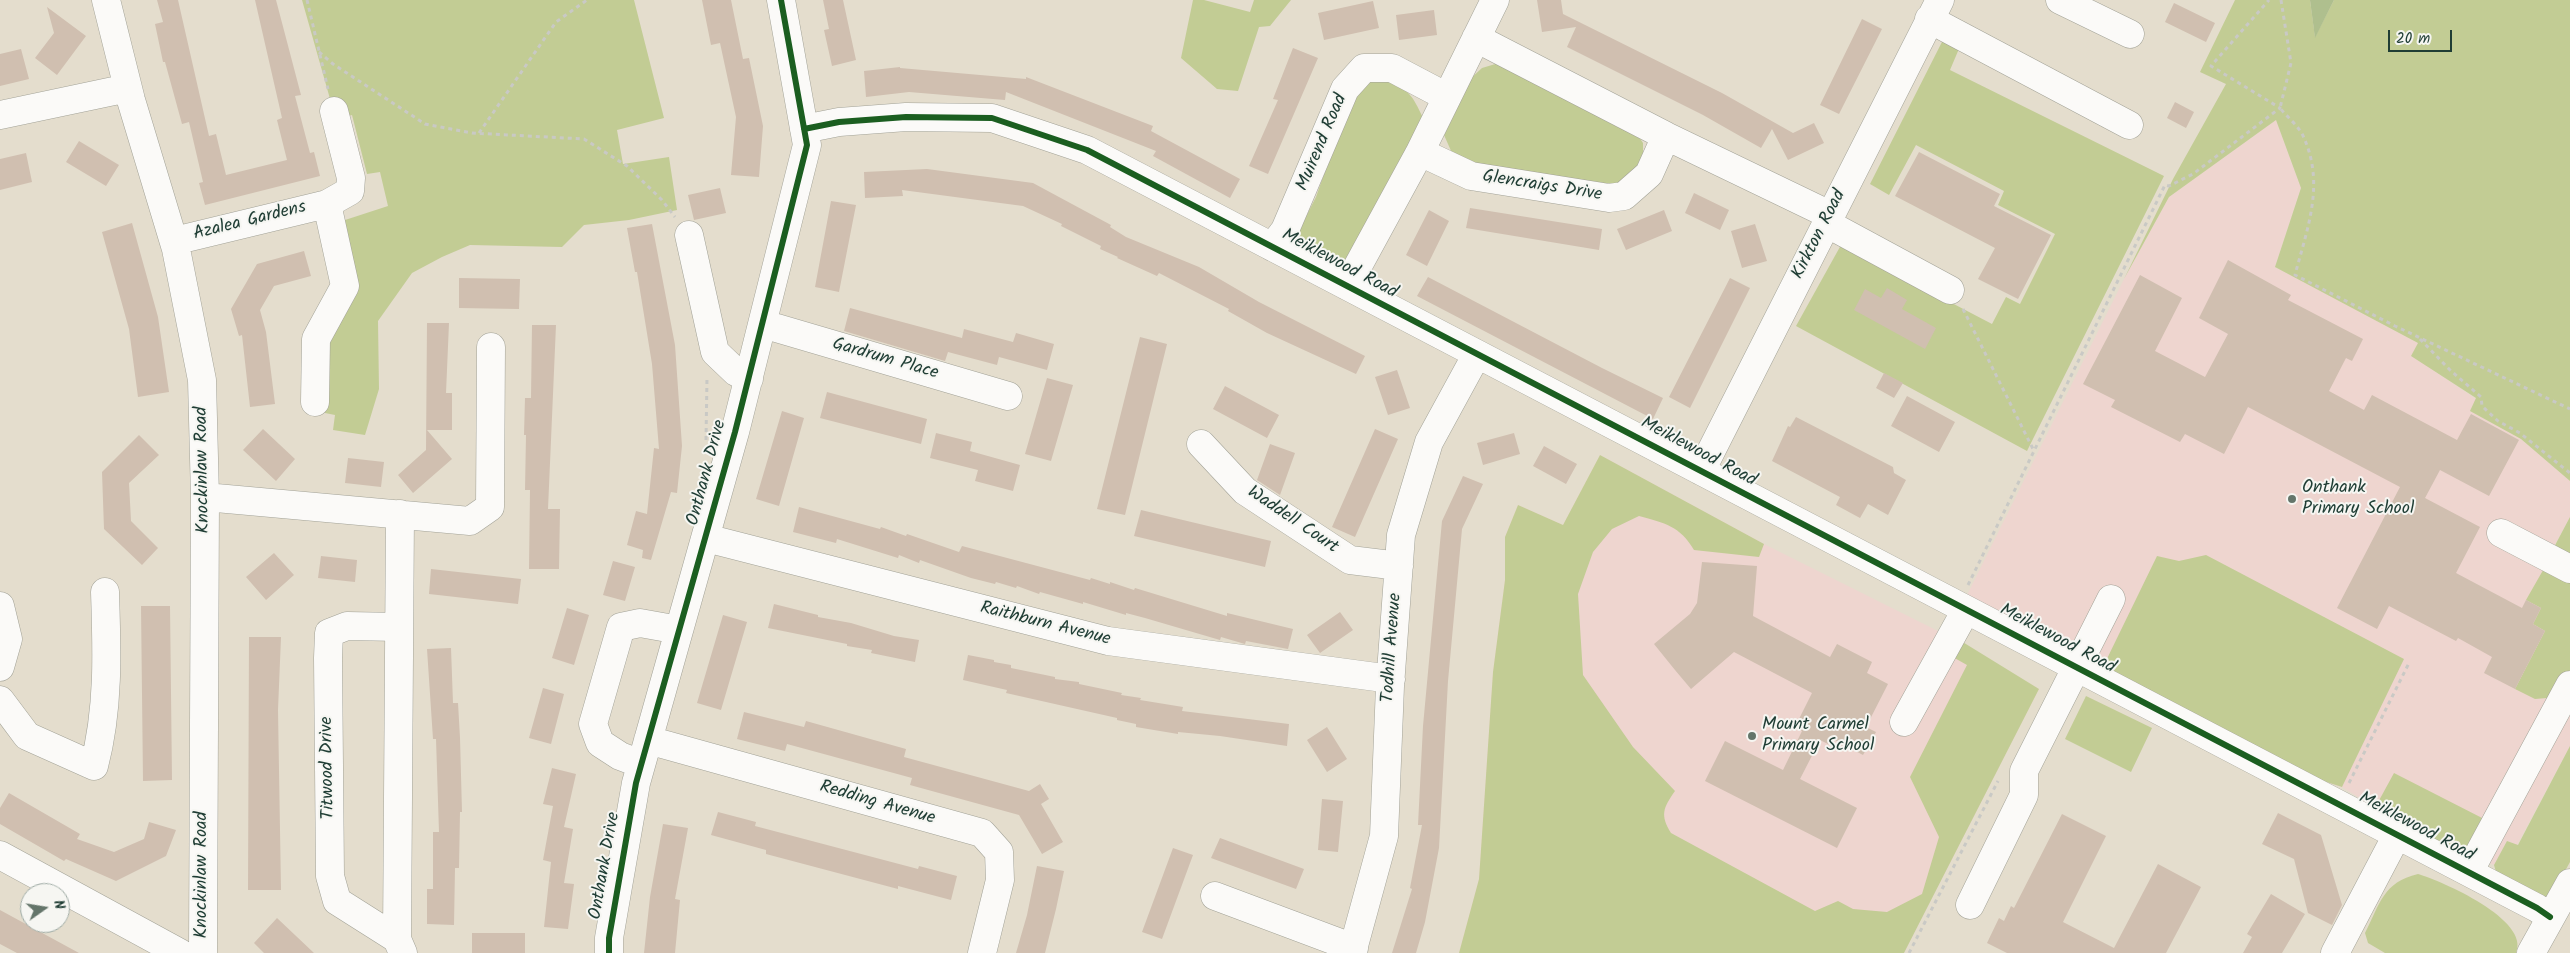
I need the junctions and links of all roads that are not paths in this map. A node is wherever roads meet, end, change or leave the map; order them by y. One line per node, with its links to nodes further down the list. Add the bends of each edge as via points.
1 (106, 0): 8 (street, Knockinlaw Road)
2 (781, 0): 13 (street, Onthank Drive)
3 (1494, 0): 7 (street)
4 (2060, 0): 6 (street)
5 (1935, 10): 12 (street); 17 (street, Kirkton Road)
6 (2130, 34)
7 (1476, 38): 9 (street); 14 (street)
8 (128, 88): 11 (street); 19 (street, Knockinlaw Road)
9 (1447, 97): 15 (street); 20 (street, Muirend Road, via 1392,68 1364,68 1345,89 1285,230)
10 (334, 111): 16 (street, Azalea Gardens, via 351,178 350,191)
11 (0, 115)
12 (2130, 125)
13 (804, 129): 20 (street, Meiklewood Road, via 839,122 906,117 992,118 1087,150); 23 (street, Onthank Drive, via 808,146)
14 (1666, 136): 15 (street, Glencraigs Drive, via 1649,174 1624,196 1608,198 1471,176); 17 (street)
15 (1420, 152): 21 (street)
16 (327, 204): 19 (street, Azalea Gardens); 28 (street, Azalea Gardens, via 345,286 316,339)
17 (1828, 219): 22 (street); 30 (street, Kirkton Road)
18 (684, 230): 26 (street, via 715,352 736,372)
19 (174, 241): 31 (street, Knockinlaw Road, via 202,380)
20 (1272, 247): 21 (street, Meiklewood Road)
21 (1347, 286): 25 (street, Meiklewood Road)
22 (1950, 290)
23 (763, 324): 26 (street, Onthank Drive); 27 (street, Gardrum Place)
24 (491, 346): 32 (street, via 490,507 470,521)
25 (1477, 354): 30 (street, Meiklewood Road); 35 (street, Todhill Avenue, via 1429,442 1401,535)
26 (749, 378): 34 (street, Onthank Drive)
27 (1008, 396)
28 (315, 402)
29 (1201, 444): 35 (street, Waddell Court, via 1245,492 1350,560)
30 (1701, 471): 40 (street, Meiklewood Road)
31 (205, 497): 32 (street); 61 (street, Knockinlaw Road)
32 (400, 514): 41 (street, Titwood Drive)
33 (2501, 533): 36 (street)
34 (706, 538): 42 (street, Onthank Drive); 45 (street, Raithburn Avenue, via 1108,642)
35 (1399, 566): 45 (street, Todhill Avenue)
36 (2570, 569)
37 (105, 592): 47 (street, via 108,657 104,724 94,766 27,736)
38 (2111, 599): 44 (street)
39 (0, 606): 43 (street, via 8,639)
40 (1962, 607): 44 (street, Meiklewood Road); 48 (street)
41 (399, 627): 57 (street, Titwood Drive); 57 (street, Titwood Drive, via 347,626 329,633 328,658 330,876 337,901)
42 (680, 630): 49 (street, Onthank Drive); 49 (street, Redding Avenue, via 640,623 621,627 593,724 600,743 620,756)
43 (0, 667)
44 (2076, 667): 50 (street, Meiklewood Road); 55 (street, via 2024,770 2024,795)
45 (1391, 679): 58 (street, Todhill Avenue, via 1384,836)
46 (2570, 685): 52 (street)
47 (0, 700)
48 (1904, 722)
49 (645, 752): 62 (street, Onthank Drive, via 609,938); 63 (street, Redding Avenue, via 982,833 999,852 1000,880)
50 (2397, 835): 52 (street, Meiklewood Road); 59 (street)
51 (0, 855): 60 (street)
52 (2469, 872): 56 (street, Meiklewood Road)
53 (2570, 883): 56 (street)
54 (1215, 896): 58 (street)
55 (1970, 905)
56 (2550, 917): 64 (street)
57 (400, 946)
58 (1353, 950)
59 (2342, 950)
60 (180, 953)
61 (202, 953)
62 (609, 953)
63 (982, 953)
64 (2531, 953)

